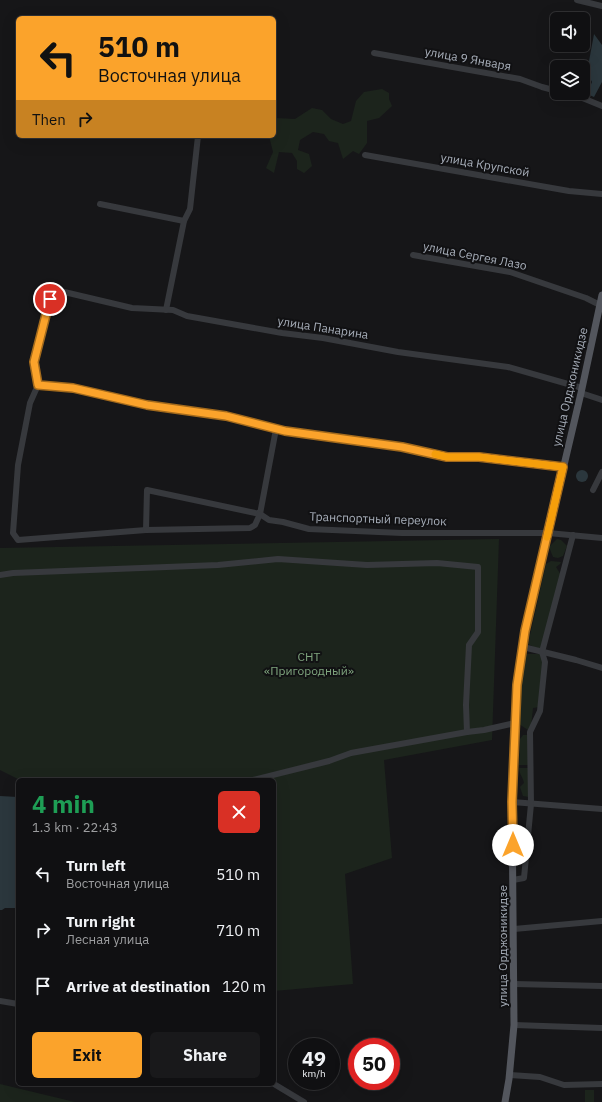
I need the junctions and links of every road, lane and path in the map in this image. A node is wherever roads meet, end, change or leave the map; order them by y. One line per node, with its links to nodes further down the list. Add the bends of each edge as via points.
1 (577, 0): 2 (street)
2 (602, 6)
3 (374, 53): 4 (street, улица 9 Января, via 520,79)
4 (550, 89)
5 (587, 100): 6 (street)
6 (602, 106)
7 (198, 138): 11 (street, via 190,209)
8 (365, 155): 9 (street, улица Крупской, via 569,191)
9 (602, 194)
10 (100, 204): 11 (street)
11 (184, 221): 15 (street)
12 (413, 255): 14 (street, улица Сергея Лазо, via 510,272 580,295)
13 (602, 295): 14 (main road, улица Орджоникидзе)
14 (600, 305): 17 (main road, улица Орджоникидзе)
15 (166, 310): 16 (street, улица Панарина, via 132,308 60,291 50,299 34,362); 17 (street, улица Панарина, via 282,333 508,367)
16 (38, 385): 19 (street, via 73,388 147,405 226,416); 24 (street, via 30,403 18,465 13,533 18,540)
17 (582, 390): 18 (street, улица Панарина); 20 (main road, улица Орджоникидзе)
18 (602, 400)
19 (276, 429): 20 (street, via 402,447 447,457 479,457); 23 (street)
20 (563, 467): 25 (main road, улица Орджоникидзе)
21 (602, 472): 22 (street)
22 (593, 490)
23 (260, 514): 24 (street, via 255,525 250,528); 24 (street, Транспортный переулок, via 147,490); 25 (street, Транспортный переулок, via 269,520 309,529 337,531)
24 (146, 530)
25 (548, 533): 26 (street, Транспортный переулок); 29 (main road, улица Орджоникидзе)
26 (573, 535): 27 (street, Транспортный переулок); 30 (street)
27 (602, 538)
28 (0, 575): 33 (street, via 218,565 278,559 367,565 437,563 478,567 478,632 469,645)
29 (523, 647): 30 (street); 32 (main road, улица Орджоникидзе)
30 (542, 652): 31 (street); 36 (street, via 545,662 540,711 530,732)
31 (602, 668)
32 (515, 723): 33 (street); 35 (main road, улица Орджоникидзе)
33 (467, 732): 34 (street, via 351,753)
34 (261, 778)
35 (512, 802): 36 (street); 38 (main road, улица Орджоникидзе)
36 (530, 804): 37 (street); 38 (street, via 524,878)
37 (602, 809)
38 (513, 880): 40 (main road, улица Орджоникидзе)
39 (602, 921): 40 (street)
40 (514, 929): 41 (main road, улица Орджоникидзе)
41 (514, 984): 42 (street); 45 (main road, улица Орджоникидзе)
42 (602, 986)
43 (0, 1001): 44 (street)
44 (16, 1004)
45 (514, 1026): 46 (street); 47 (main road, улица Орджоникидзе)
46 (602, 1028)
47 (510, 1075): 48 (street, via 540,1077 564,1085); 51 (main road, улица Орджоникидзе)
48 (602, 1084)
49 (276, 1085): 50 (street)
50 (304, 1102)
51 (505, 1102)

